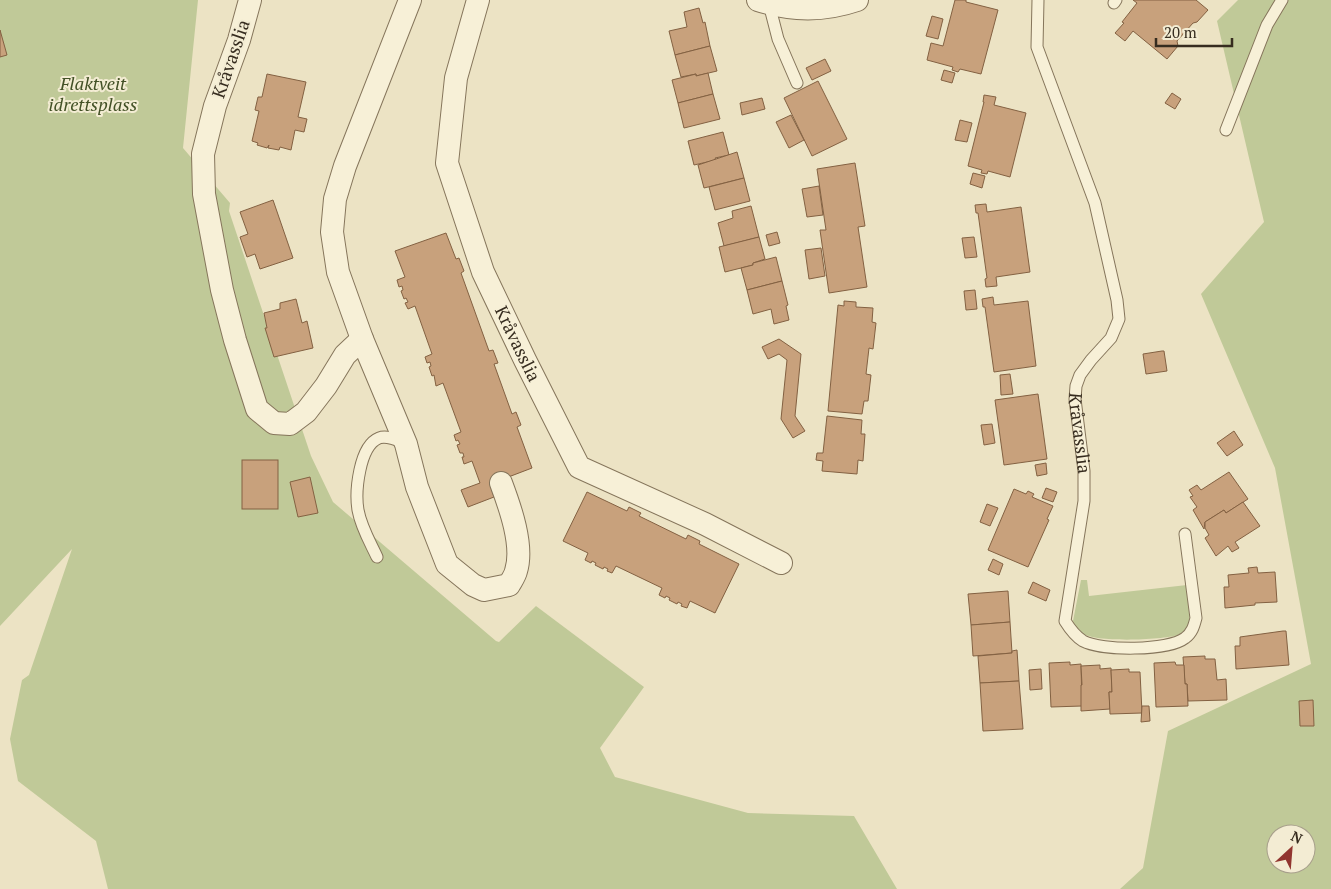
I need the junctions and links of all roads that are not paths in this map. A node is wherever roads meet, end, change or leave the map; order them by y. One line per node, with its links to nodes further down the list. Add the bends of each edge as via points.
1 (250, 0): 10 (street, Kråvasslia, via 215,106 203,154 204,194 222,290 257,409 274,423 290,424 306,412 345,355)
2 (410, 0): 10 (street, via 335,199 332,232 338,272)
3 (478, 0): 15 (street, Kråvasslia, via 456,78 447,162 483,272 579,467 705,524)
4 (857, 0): 7 (street, via 807,10)
5 (1038, 0): 13 (lane, Kråvasslia, via 1037,47 1095,203 1119,319 1111,338 1080,375 1076,386 1084,501 1065,621 1071,631 1083,641 1100,646 1137,649 1176,643 1185,638 1196,618)
6 (1282, 0): 9 (lane, via 1267,25)
7 (764, 2): 8 (lane)
8 (797, 83)
9 (1226, 130)
10 (362, 339): 11 (street)
11 (406, 444): 12 (street, via 417,487 447,564 472,585 484,590 509,585 516,572 519,552); 14 (lane, via 386,437 378,438 365,454 360,470 358,509)
12 (501, 483)
13 (1185, 534)
14 (377, 557)
15 (781, 563)

